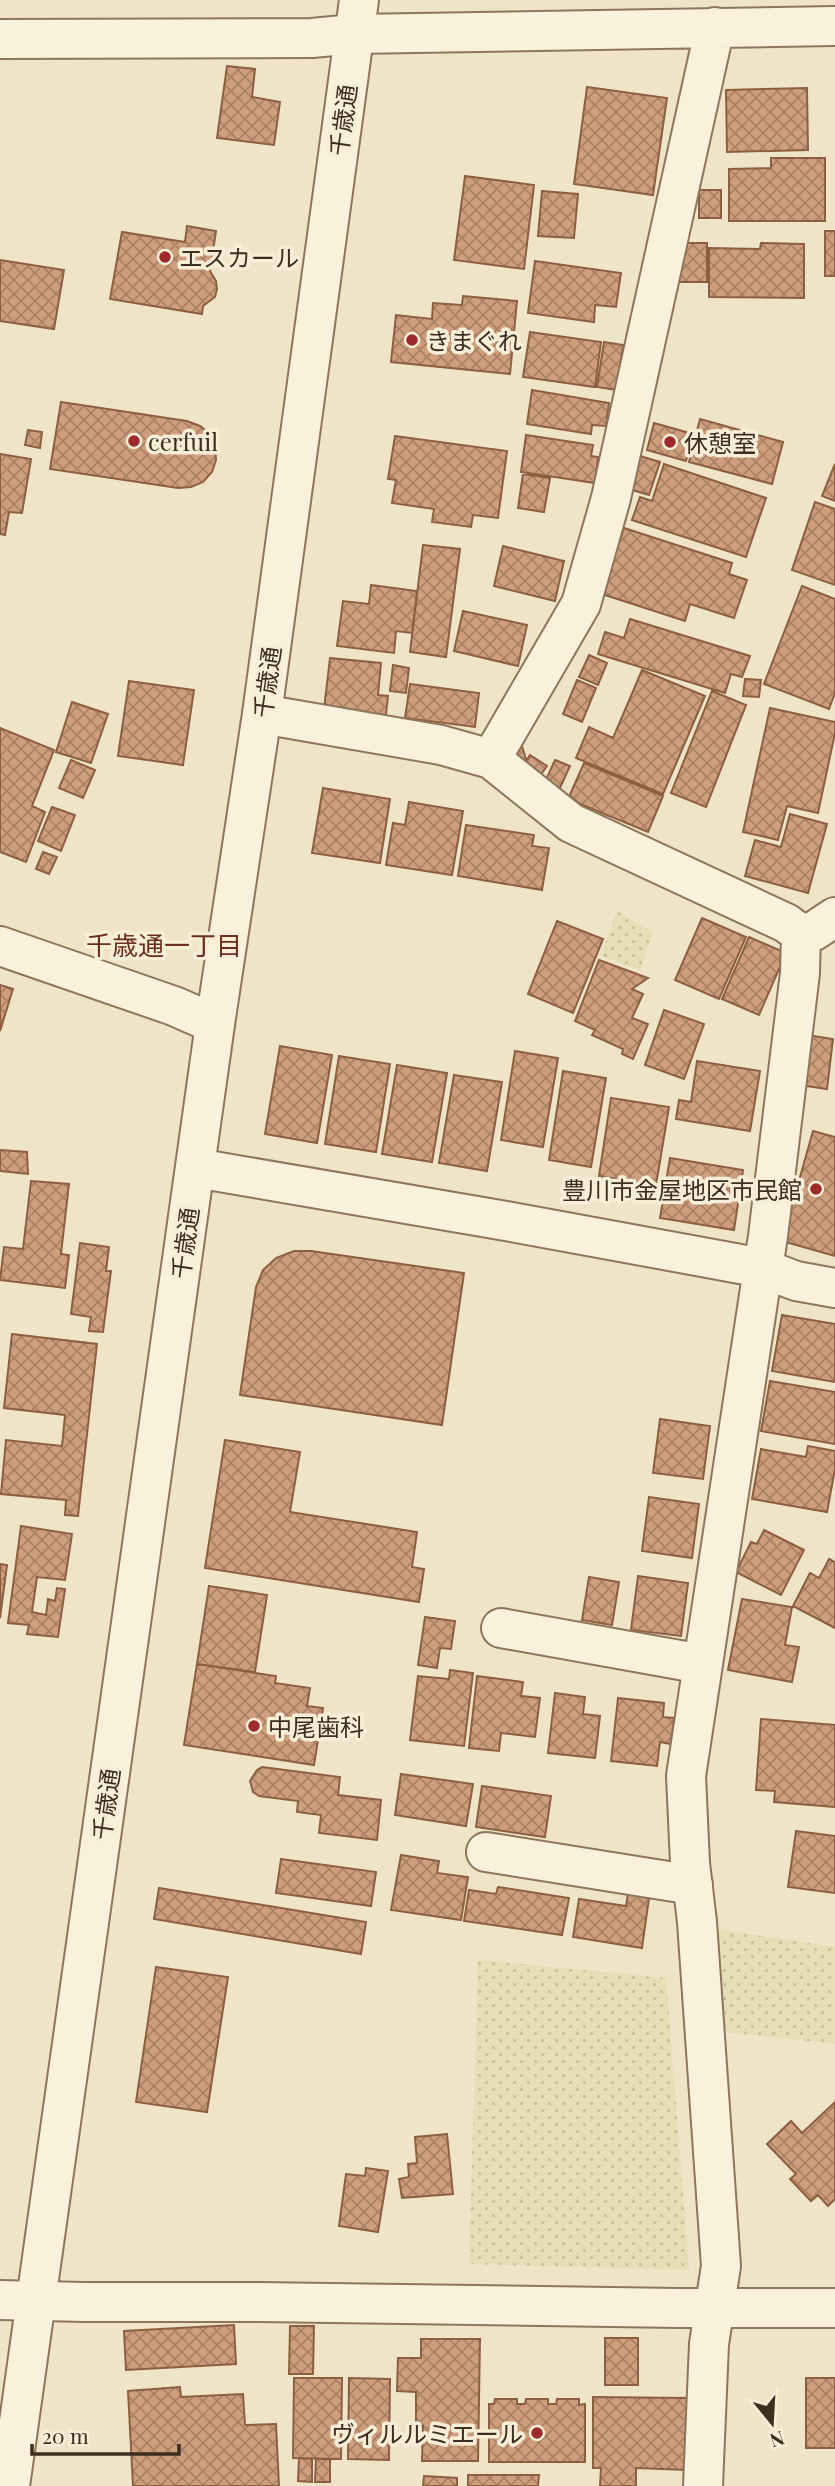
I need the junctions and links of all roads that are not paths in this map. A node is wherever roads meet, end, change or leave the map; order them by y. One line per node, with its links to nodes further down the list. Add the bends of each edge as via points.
1 (356, 17): 3 (street); 4 (street, via 312,38); 5 (street, 千歳通)
2 (835, 26): 3 (street)
3 (715, 27): 6 (street, via 611,498 581,604)
4 (0, 39)
5 (262, 714): 6 (street, via 441,745); 10 (street, 千歳通)
6 (491, 759): 8 (street, via 571,822)
7 (835, 917): 8 (street)
8 (801, 934): 12 (street)
9 (0, 946): 10 (street)
10 (215, 1024): 11 (street, 千歳通)
11 (196, 1168): 12 (street); 18 (street, 千歳通, via 127,1647)
12 (762, 1268): 13 (street); 15 (street)
13 (835, 1289)
14 (501, 1628): 15 (street)
15 (702, 1664): 17 (street, via 686,1776)
16 (486, 1852): 17 (street)
17 (693, 1885): 19 (street, via 721,2266)
18 (18, 2300): 19 (street); 21 (street, 千歳通)
19 (716, 2308): 20 (street); 22 (street, via 709,2344)
20 (835, 2308)
21 (10, 2486)
22 (703, 2486)

